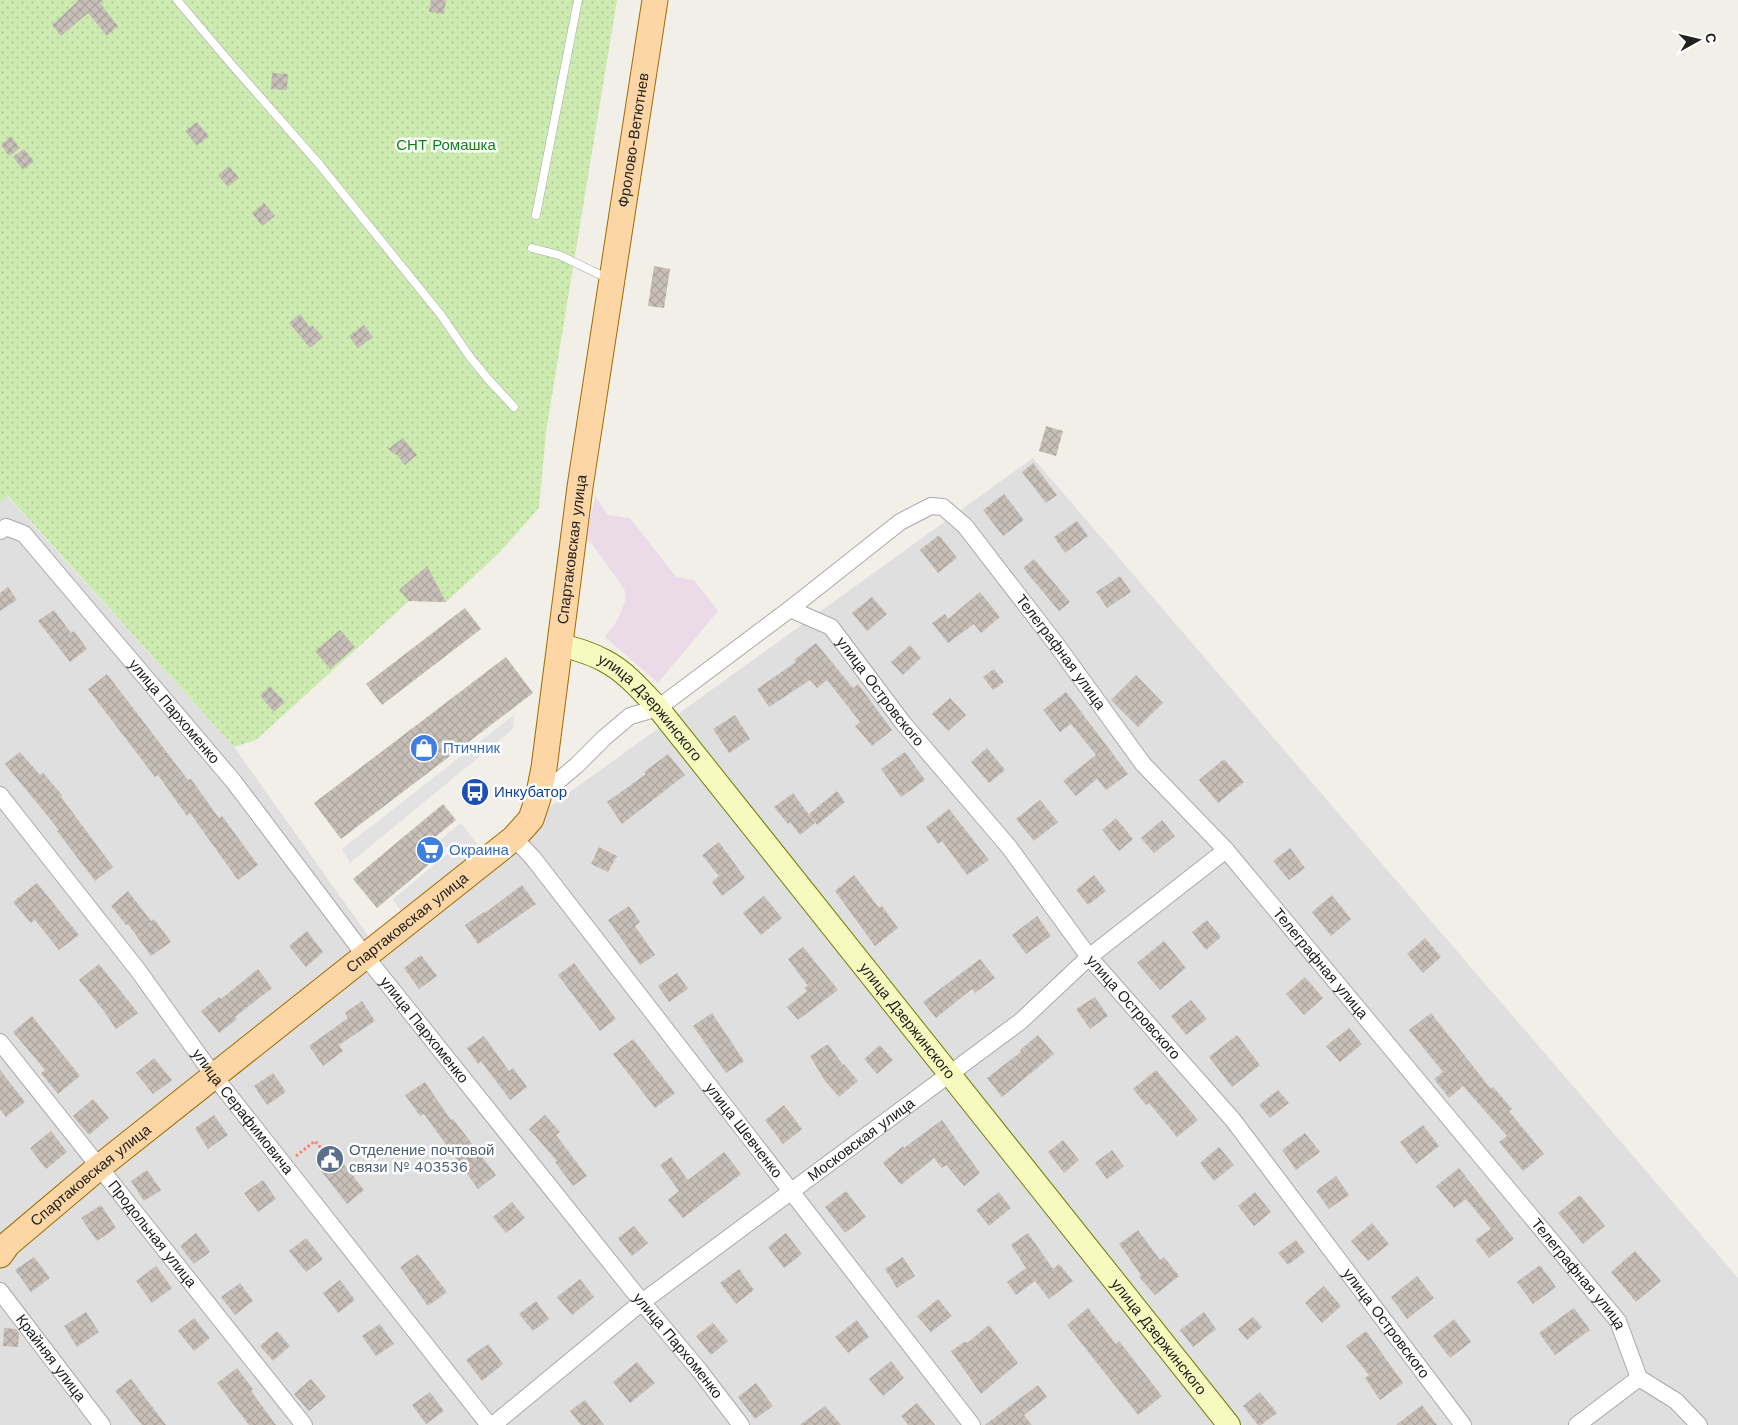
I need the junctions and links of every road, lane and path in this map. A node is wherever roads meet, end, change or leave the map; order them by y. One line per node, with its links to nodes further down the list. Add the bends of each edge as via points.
1 (178, 0): 7 (lane, via 319,164 441,314 470,357)
2 (578, 0): 4 (lane)
3 (655, 0): 6 (main road, Фролово-Ветютнев)
4 (536, 215)
5 (532, 248): 6 (lane, via 560,255)
6 (611, 280): 10 (main road, Спартаковская улица, via 580,487)
7 (514, 406)
8 (3, 529): 16 (street, улица Пархоменко, via 24,534 234,782)
9 (790, 608): 11 (street); 15 (street, Телеграфная улица, via 900,522 932,506 943,507 965,526 1143,764); 17 (street, улица Островского, via 831,627 903,723 1009,847)
10 (561, 645): 11 (street, улица Дзержинского, via 606,661 632,681); 13 (main road, Спартаковская улица)
11 (658, 708): 13 (street, via 630,716); 19 (street, улица Дзержинского)
12 (0, 795): 20 (street, улица Серафимовича, via 137,969)
13 (538, 798): 14 (main road, Спартаковская улица, via 531,819)
14 (514, 838): 16 (main road, Спартаковская улица); 24 (street, улица Шевченко, via 545,873)
15 (1226, 850): 17 (street, Московская улица); 28 (street, Телеграфная улица, via 1618,1322)
16 (366, 957): 20 (main road, Спартаковская улица); 27 (street, улица Пархоменко)
17 (1089, 957): 19 (street, Московская улица, via 1021,1020); 35 (street, улица Островского, via 1233,1120)
18 (0, 1042): 23 (street, Продольная улица)
19 (949, 1075): 24 (street, Московская улица); 34 (street, улица Дзержинского)
20 (214, 1076): 22 (street, улица Серафимовича); 23 (main road, Спартаковская улица)
21 (326, 1154): 22 (path, via 315,1141)
22 (285, 1165): 31 (street, улица Серафимовича)
23 (98, 1168): 25 (main road, Спартаковская улица, via 8,1244); 30 (street, Продольная улица)
24 (791, 1192): 27 (street, Московская улица); 33 (street, улица Шевченко)
25 (0, 1255)
26 (0, 1291): 29 (street, Крайняя улица)
27 (642, 1302): 31 (street, Московская улица); 32 (street, улица Пархоменко)
28 (1639, 1378): 36 (street); 37 (street, via 1676,1402)
29 (102, 1425)
30 (304, 1425)
31 (491, 1425)
32 (741, 1425)
33 (972, 1425)
34 (1229, 1425)
35 (1463, 1425)
36 (1577, 1425)
37 (1699, 1425)

